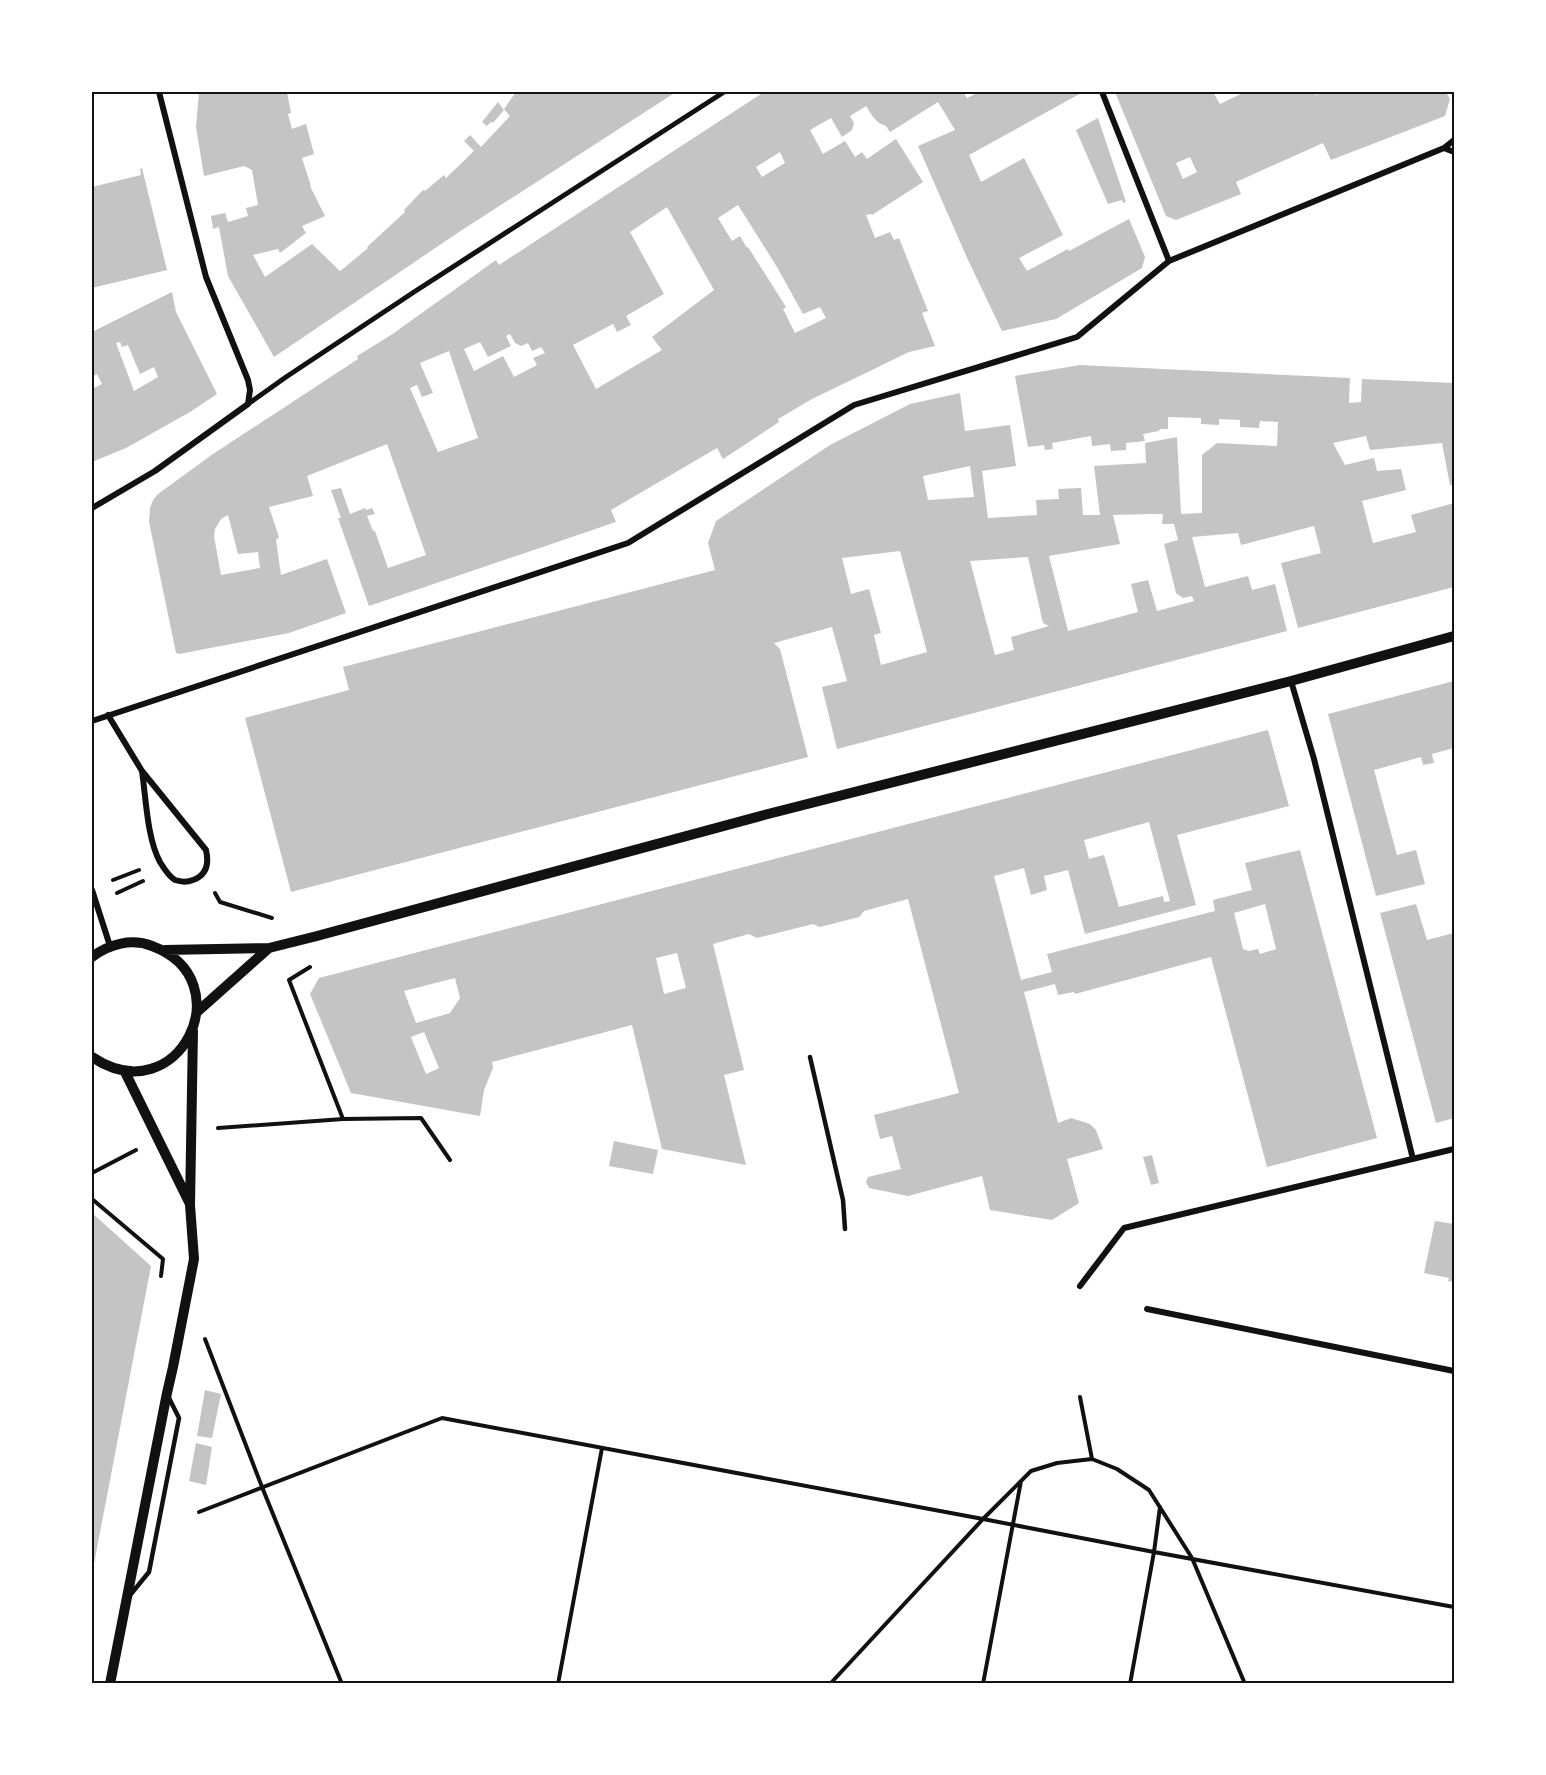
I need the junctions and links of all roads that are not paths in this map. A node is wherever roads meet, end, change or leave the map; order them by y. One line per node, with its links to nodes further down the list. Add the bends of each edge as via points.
1 (159, 92): 8 (street, via 206,277 248,380)
2 (724, 92): 8 (street)
3 (1102, 92): 7 (street)
4 (1455, 140): 5 (street)
5 (1444, 148): 6 (street); 7 (street)
6 (1455, 152)
7 (1169, 261): 12 (street, via 1077,337 854,405 628,543)
8 (248, 404): 9 (street, via 155,471)
9 (92, 508)
10 (1455, 636): 11 (street)
11 (1291, 681): 17 (street, via 764,815); 26 (street)
12 (108, 716): 13 (street); 14 (street)
13 (92, 721)
14 (142, 771): 14 (street, via 150,830 160,862 175,879 197,879 207,867 206,850)
15 (92, 890): 16 (street)
16 (110, 946): 18 (street, via 138,943); 19 (street)
17 (268, 948): 18 (street); 20 (street)
18 (165, 950): 20 (street, via 190,977)
19 (92, 957)
20 (197, 1012): 21 (street)
21 (193, 1031): 24 (street, via 182,1049 166,1062 146,1070); 27 (street)
22 (92, 1057): 24 (street)
23 (810, 1057): 28 (lane, via 843,1200)
24 (125, 1072): 27 (street)
25 (1455, 1149): 26 (street)
26 (1413, 1159): 29 (street, via 1124,1228)
27 (190, 1205): 32 (street, via 194,1259)
28 (845, 1229)
29 (1080, 1286)
30 (1147, 1309): 31 (street)
31 (1455, 1371)
32 (166, 1392): 33 (street); 33 (lane, via 179,1418 148,1572)
33 (127, 1599): 34 (street)
34 (111, 1683)

